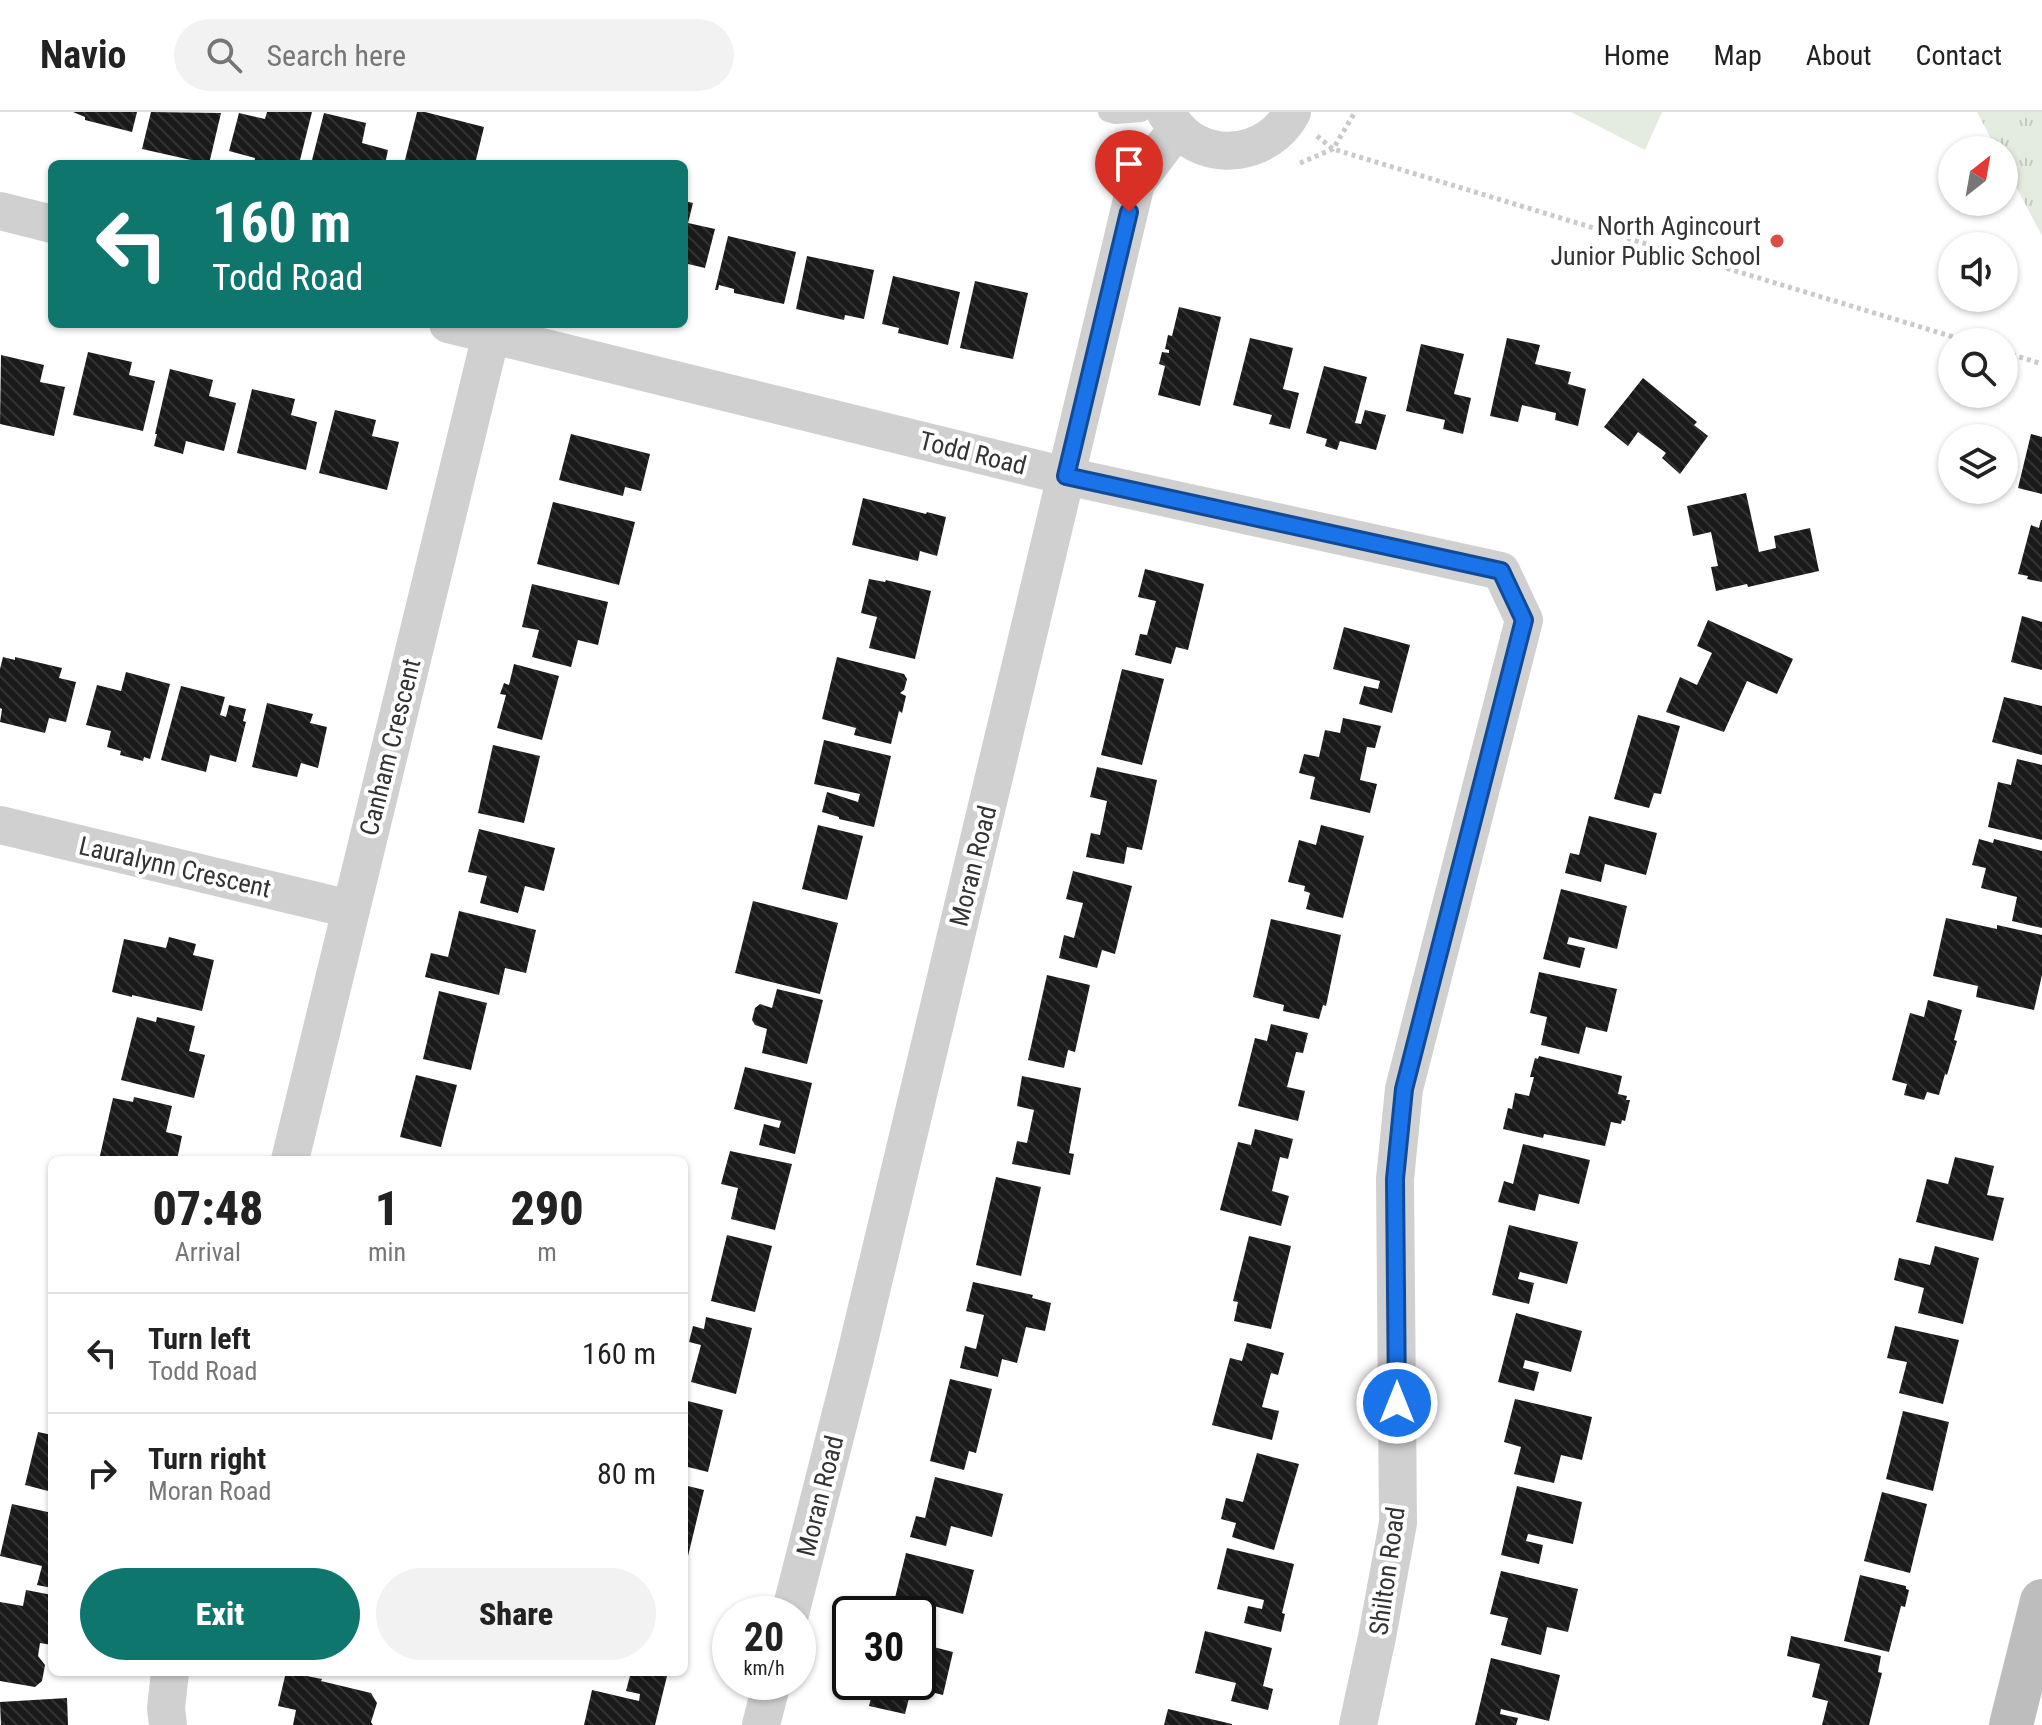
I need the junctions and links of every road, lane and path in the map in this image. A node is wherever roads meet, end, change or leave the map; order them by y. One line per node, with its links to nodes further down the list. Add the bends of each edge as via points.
1 (1108, 112): 2 (lane)
2 (1141, 112)
3 (1292, 114): 4 (street, Moran Road, via 1278,132 1238,151 1195,143); 8 (path, via 1333,149)
4 (1171, 120): 12 (street, Moran Road, via 1136,183)
5 (0, 211): 6 (street)
6 (48, 223)
7 (464, 328): 9 (street, Todd Road)
8 (1938, 332)
9 (491, 335): 12 (street, Todd Road); 15 (street, Canham Crescent)
10 (2018, 356): 11 (path)
11 (2042, 364)
12 (1066, 476): 13 (street, Todd Road); 17 (street, Moran Road)
13 (1501, 571): 23 (street, Shilton Road, via 1524,620 1404,1089 1395,1179 1398,1523)
14 (0, 825): 15 (street, Lauralynn Crescent)
15 (350, 909): 16 (street, Canham Crescent)
16 (291, 1156)
17 (795, 1596)
18 (2042, 1601): 24 (main road)
19 (170, 1676): 21 (street)
20 (767, 1700): 22 (street)
21 (168, 1725)
22 (761, 1725)
23 (1358, 1725)
24 (2011, 1725)

